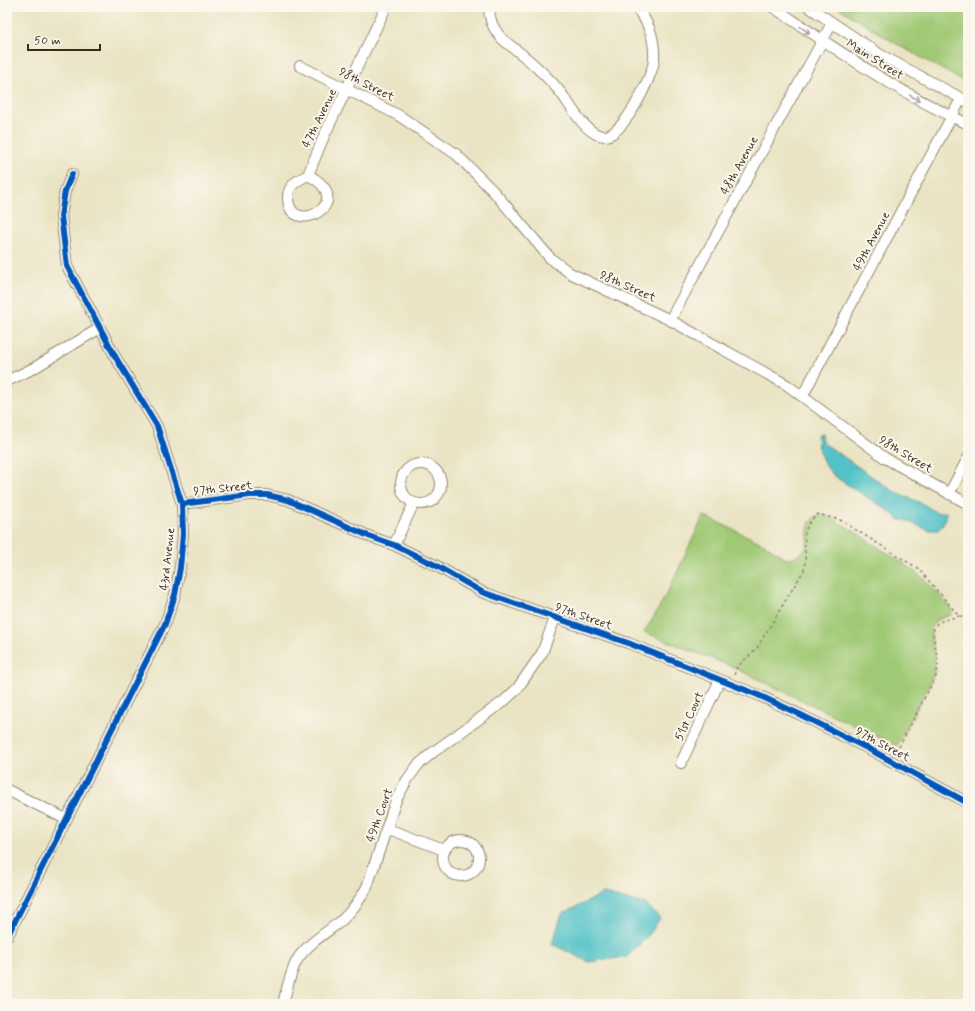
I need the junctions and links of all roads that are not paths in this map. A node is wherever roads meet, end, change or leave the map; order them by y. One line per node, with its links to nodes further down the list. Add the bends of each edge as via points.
1 (386, 7): 9 (street, 47th Avenue)
2 (488, 7): 3 (street, via 489,17 499,36 547,76 590,132 605,136 612,135 621,126 638,99 652,69 652,36 648,23)
3 (635, 7)
4 (773, 7): 7 (street, Main Street, one-way to 7)
5 (809, 7): 6 (street, Main Street)
6 (832, 23): 7 (street, 48th Avenue); 10 (street, Main Street, via 879,54)
7 (821, 41): 11 (street, Main Street, one-way to 11, via 897,88); 15 (street, 48th Avenue)
8 (300, 66): 9 (street, 98th Street)
9 (348, 89): 14 (street, 47th Avenue); 15 (street, 98th Street, via 414,124 456,154 494,192 550,258 570,273)
10 (964, 101): 11 (street, 49th Avenue)
11 (952, 117): 12 (street, Main Street); 18 (street, 49th Avenue)
12 (968, 124)
13 (72, 174): 16 (street, 43rd Avenue, via 65,190 61,216 67,266)
14 (308, 175)
15 (670, 320): 18 (street, 98th Street)
16 (100, 328): 17 (street, via 34,368); 22 (street, 43rd Avenue, via 157,426)
17 (7, 381)
18 (802, 395): 20 (street, 98th Street, via 885,458)
19 (968, 458): 20 (street)
20 (949, 494): 23 (street, 98th Street)
21 (414, 503): 24 (street)
22 (182, 504): 24 (street, 97th Street, via 267,495 288,500); 30 (street, 43rd Avenue, via 180,568 175,595 165,624)
23 (968, 504)
24 (394, 546): 25 (street, 97th Street, via 435,565 482,592)
25 (554, 618): 26 (street, 97th Street, via 628,643); 31 (street, 49th Court, via 542,653 517,689 418,765 396,800)
26 (720, 680): 27 (street, 51st Court); 29 (street, 97th Street, via 801,715)
27 (681, 763)
28 (7, 790): 30 (street)
29 (968, 803)
30 (66, 819): 33 (street, 43rd Avenue)
31 (388, 829): 32 (street); 34 (street, 49th Court, via 362,897 342,920 298,959)
32 (444, 850)
33 (7, 936)
34 (283, 1004)

